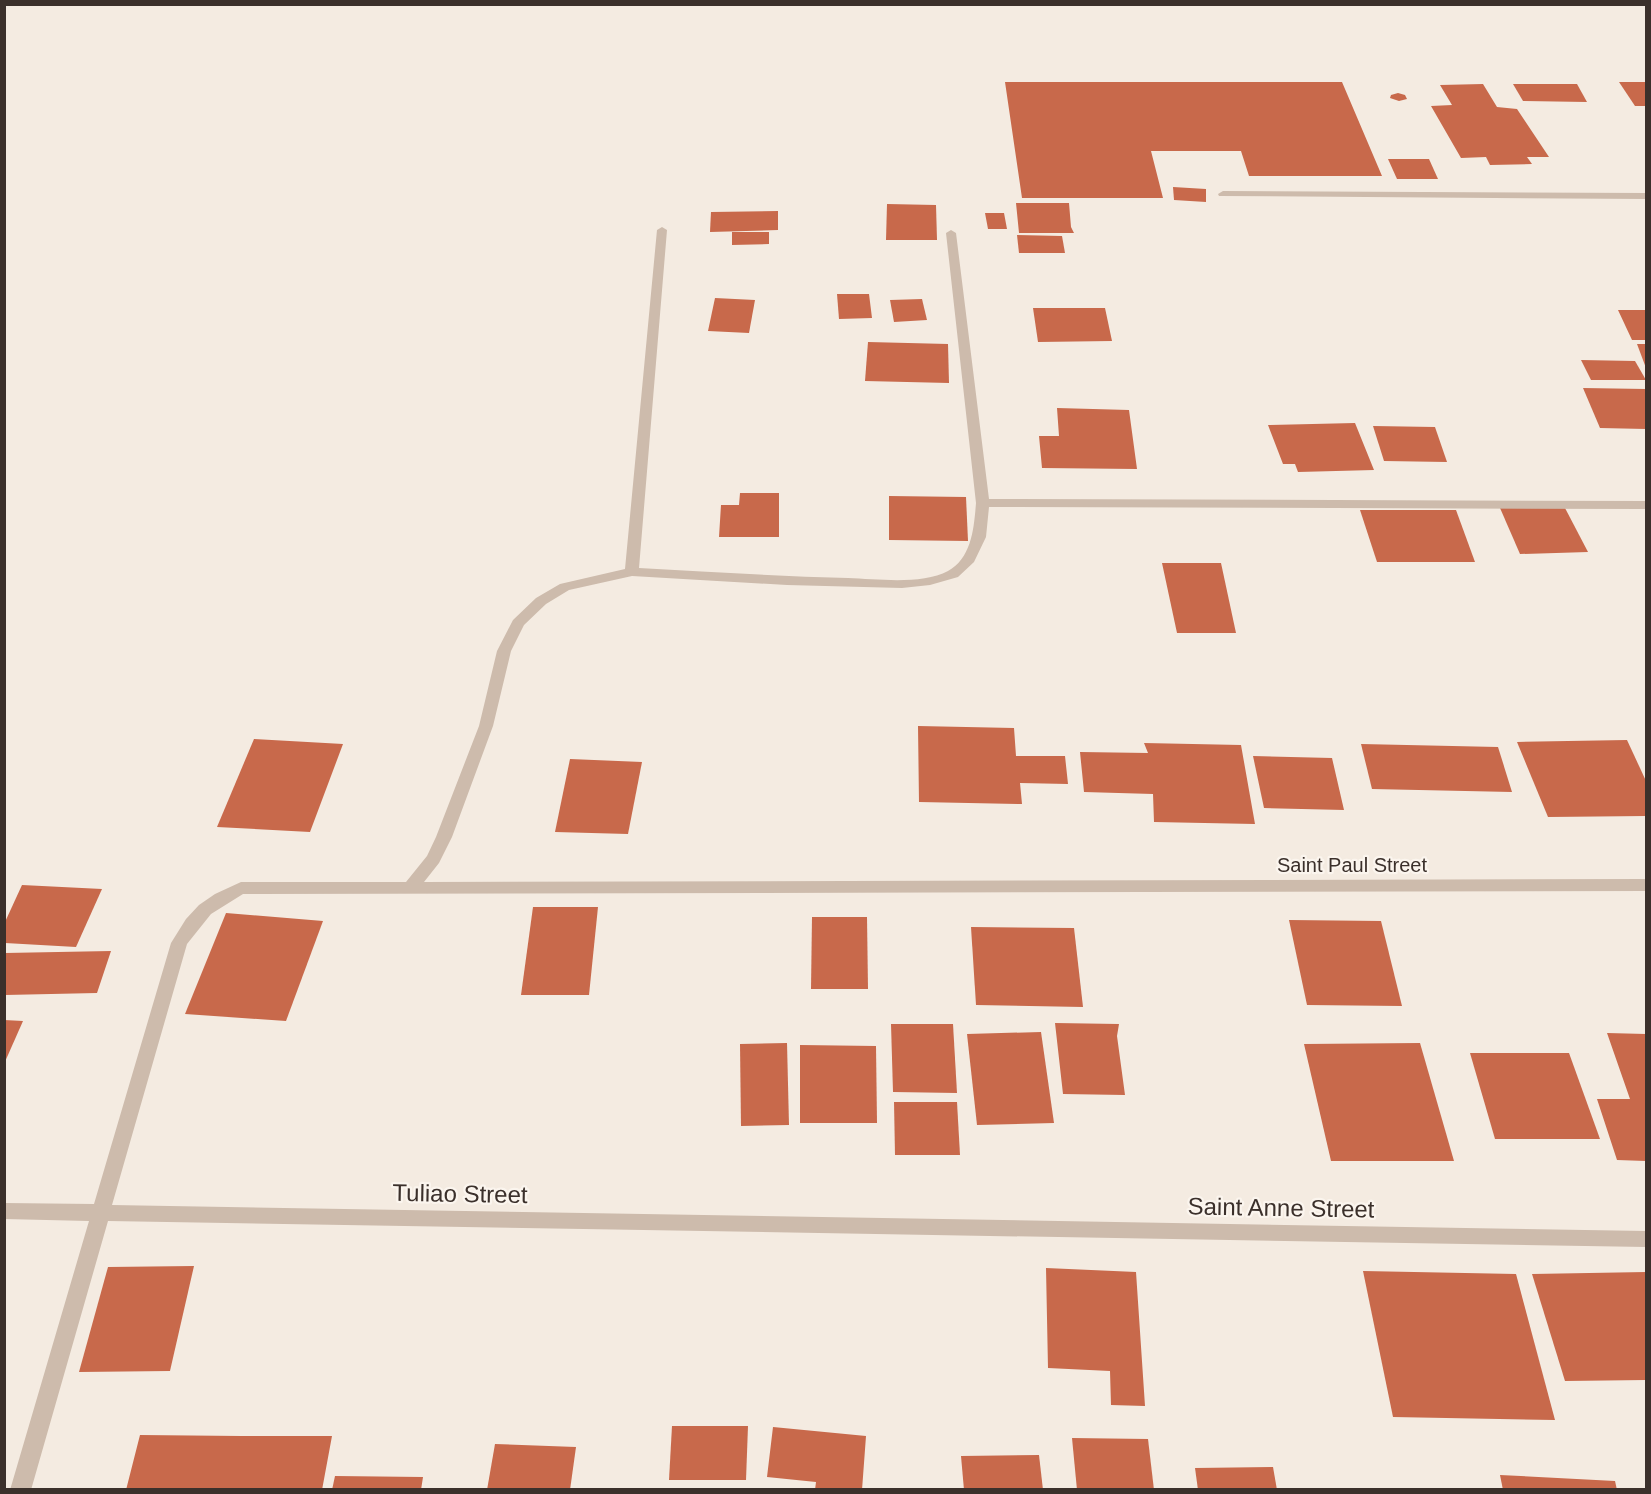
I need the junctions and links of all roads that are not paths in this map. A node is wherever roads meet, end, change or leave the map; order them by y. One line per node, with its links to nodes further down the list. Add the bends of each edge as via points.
1 (1223, 194): 2 (street)
2 (1647, 196)
3 (662, 230): 7 (street)
4 (951, 233): 5 (street)
5 (983, 503): 6 (street); 7 (street, via 979,537 969,559 953,574 930,581 787,581)
6 (1647, 505)
7 (632, 572): 9 (street, via 565,587 541,601 518,623 504,651 486,726 444,837)
8 (1647, 885): 9 (street, Saint Paul Street)
9 (411, 887): 11 (street, Saint Paul Street, via 241,888 215,900 193,919 179,943)
10 (4, 1211): 11 (street, Tuliao Street)
11 (100, 1212): 12 (street, Tuliao Street); 14 (street, Saint Paul Street)
12 (914, 1228): 13 (street, Saint Anne Street)
13 (1647, 1239)
14 (20, 1490)

